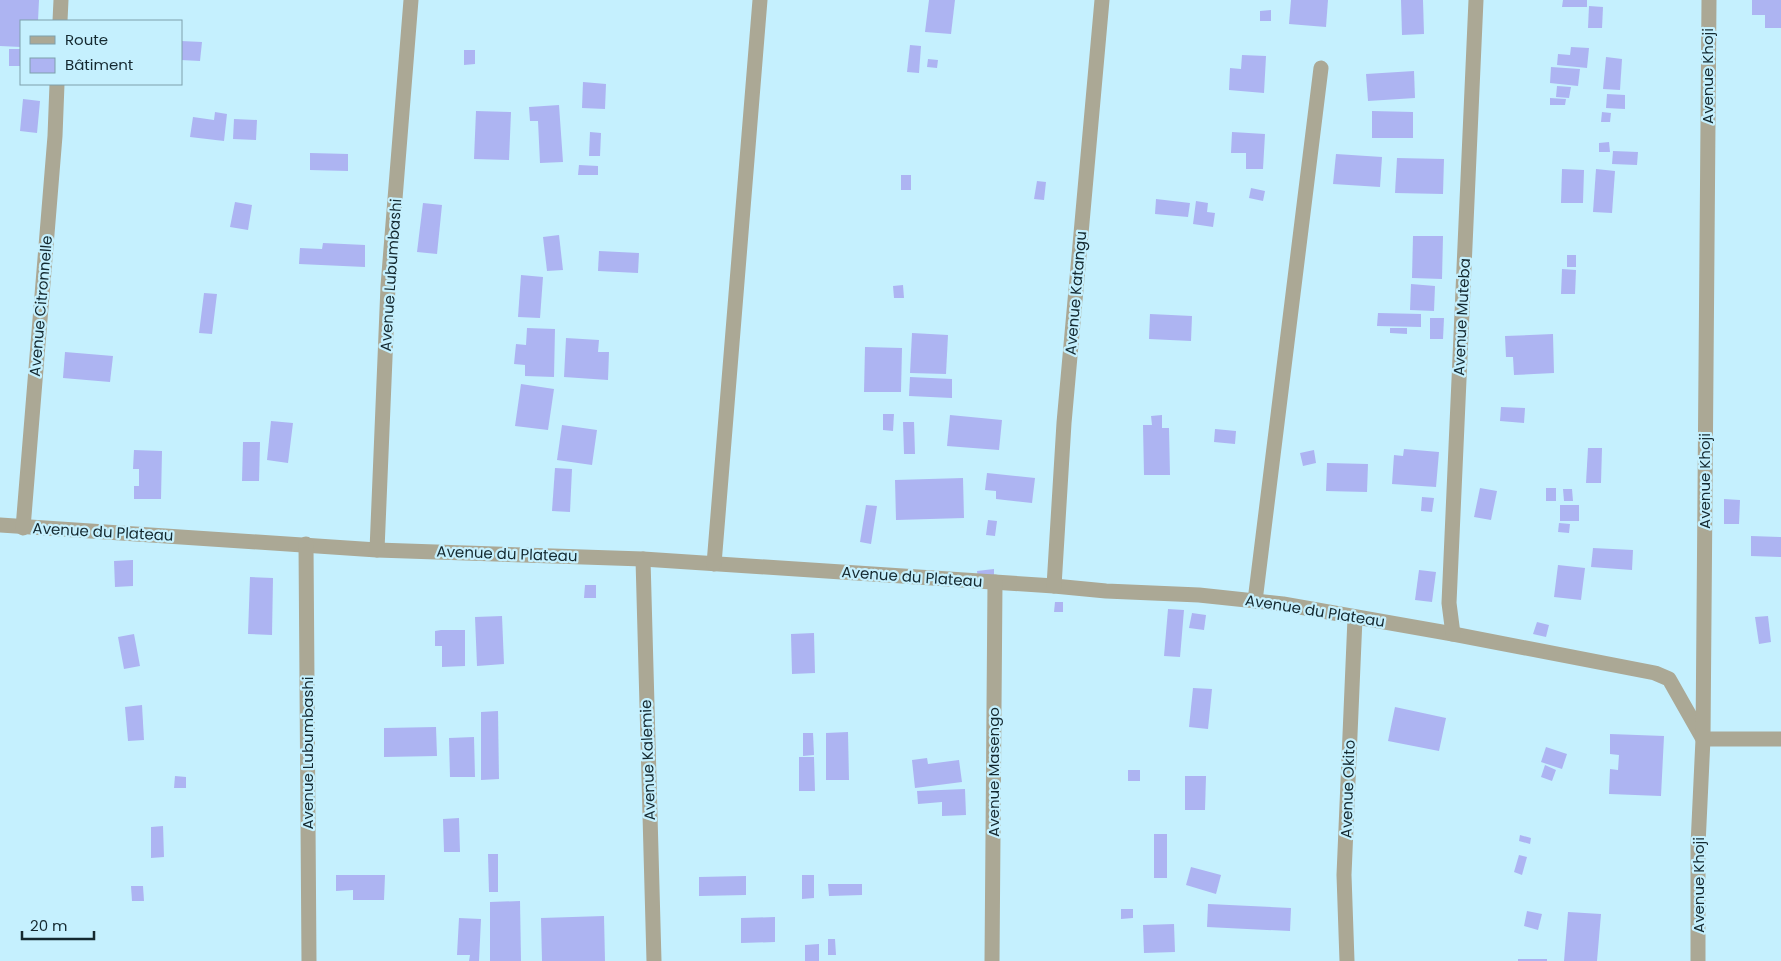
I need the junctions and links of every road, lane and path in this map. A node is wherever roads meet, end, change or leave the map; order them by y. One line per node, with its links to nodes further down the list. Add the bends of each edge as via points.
1 (61, 0): 7 (street)
2 (412, 0): 13 (street, Avenue Lubumbashi, via 388,286)
3 (760, 0): 15 (street)
4 (1102, 0): 17 (street, Avenue Katangu, via 1064,423)
5 (1476, 0): 20 (street, Avenue Muteba, via 1449,603)
6 (1709, 0): 21 (street, Avenue Khoji)
7 (60, 20)
8 (1321, 68): 18 (street)
9 (57, 85): 11 (street, Avenue Citronnelle)
10 (0, 525): 11 (street, Avenue du Plateau)
11 (23, 528): 12 (street, Avenue du Plateau)
12 (306, 544): 13 (street, Avenue du Plateau); 23 (street, Avenue Lubumbashi)
13 (377, 550): 14 (street, Avenue du Plateau)
14 (643, 559): 15 (street, Avenue du Plateau); 24 (street, Avenue Kalemie)
15 (714, 564): 16 (street, Avenue du Plateau)
16 (995, 582): 17 (street, Avenue du Plateau); 25 (street, Avenue Masengo)
17 (1054, 586): 18 (street, Avenue du Plateau)
18 (1255, 601): 19 (street, Avenue du Plateau)
19 (1355, 618): 20 (street, Avenue du Plateau); 26 (street, Avenue Okito, via 1344,875)
20 (1453, 634): 21 (street, Avenue du Plateau, via 1663,675 1669,679)
21 (1704, 739): 22 (street); 27 (street, Avenue Khoji, via 1698,845)
22 (1781, 739)
23 (309, 961)
24 (654, 961)
25 (992, 961)
26 (1346, 961)
27 (1698, 961)

